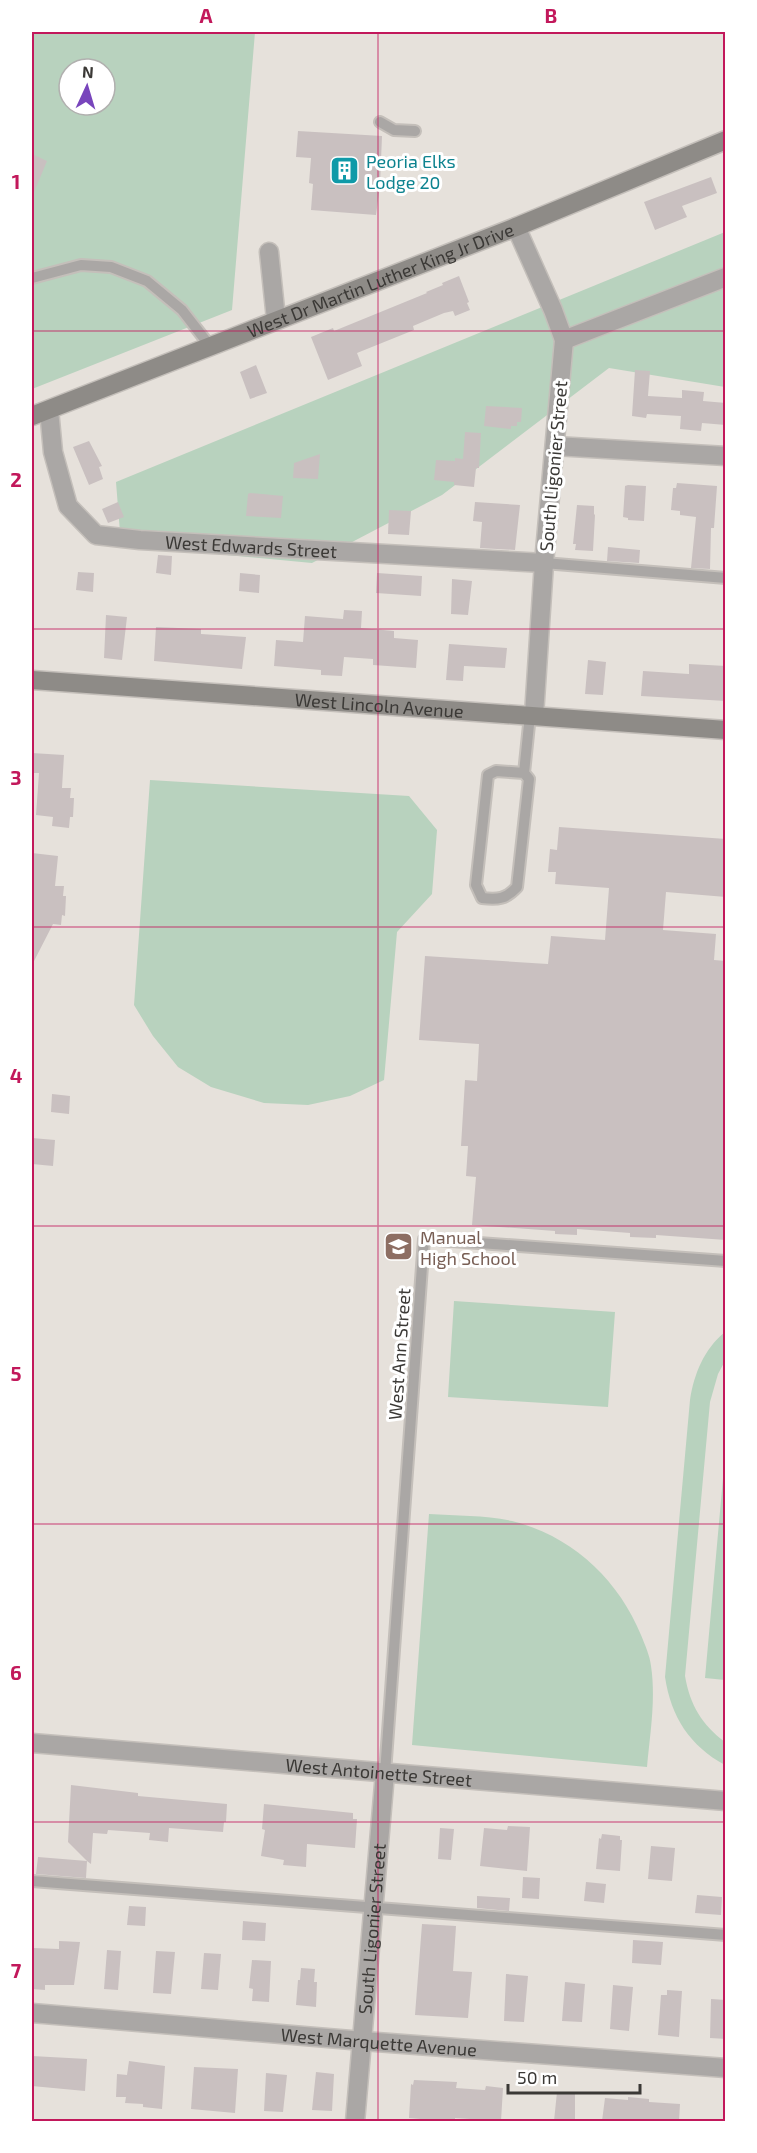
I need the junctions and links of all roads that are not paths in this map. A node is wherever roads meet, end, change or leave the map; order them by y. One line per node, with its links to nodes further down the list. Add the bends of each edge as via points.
1 (380, 122): 2 (lane, via 394,130)
2 (415, 131)
3 (726, 140): 4 (main road, West Dr Martin Luther King Jr Drive)
4 (516, 227): 8 (main road, West Dr Martin Luther King Jr Drive); 9 (street, South Ligonier Street)
5 (269, 252): 8 (street)
6 (726, 277): 9 (street)
7 (32, 278): 10 (lane, via 81,265 111,267 147,281 182,310)
8 (276, 320): 10 (main road, West Dr Martin Luther King Jr Drive)
9 (564, 340): 13 (street, South Ligonier Street)
10 (210, 346): 11 (main road, West Dr Martin Luther King Jr Drive)
11 (49, 410): 12 (main road, West Dr Martin Luther King Jr Drive); 15 (street, West Edwards Street, via 52,452 68,506 96,535)
12 (32, 416)
13 (555, 446): 14 (street); 15 (street, South Ligonier Street)
14 (726, 456)
15 (544, 563): 16 (lane); 18 (street, South Ligonier Street)
16 (726, 578)
17 (32, 680): 18 (main road, West Lincoln Avenue)
18 (532, 715): 19 (main road, West Lincoln Avenue); 20 (lane)
19 (726, 730)
20 (524, 773): 20 (lane, via 496,771 488,775 476,885 482,898 508,897 517,887 529,779)
21 (726, 1261): 23 (lane, West Ann Street, via 424,1239)
22 (32, 1743): 23 (street, West Antoinette Street)
23 (385, 1773): 24 (street, West Antoinette Street); 26 (street, South Ligonier Street)
24 (726, 1801)
25 (32, 1881): 26 (lane)
26 (374, 1908): 27 (lane); 29 (street, South Ligonier Street)
27 (726, 1935)
28 (32, 2013): 29 (street, West Marquette Avenue)
29 (363, 2041): 30 (street, West Marquette Avenue); 31 (street, South Ligonier Street)
30 (726, 2068)
31 (355, 2121)

